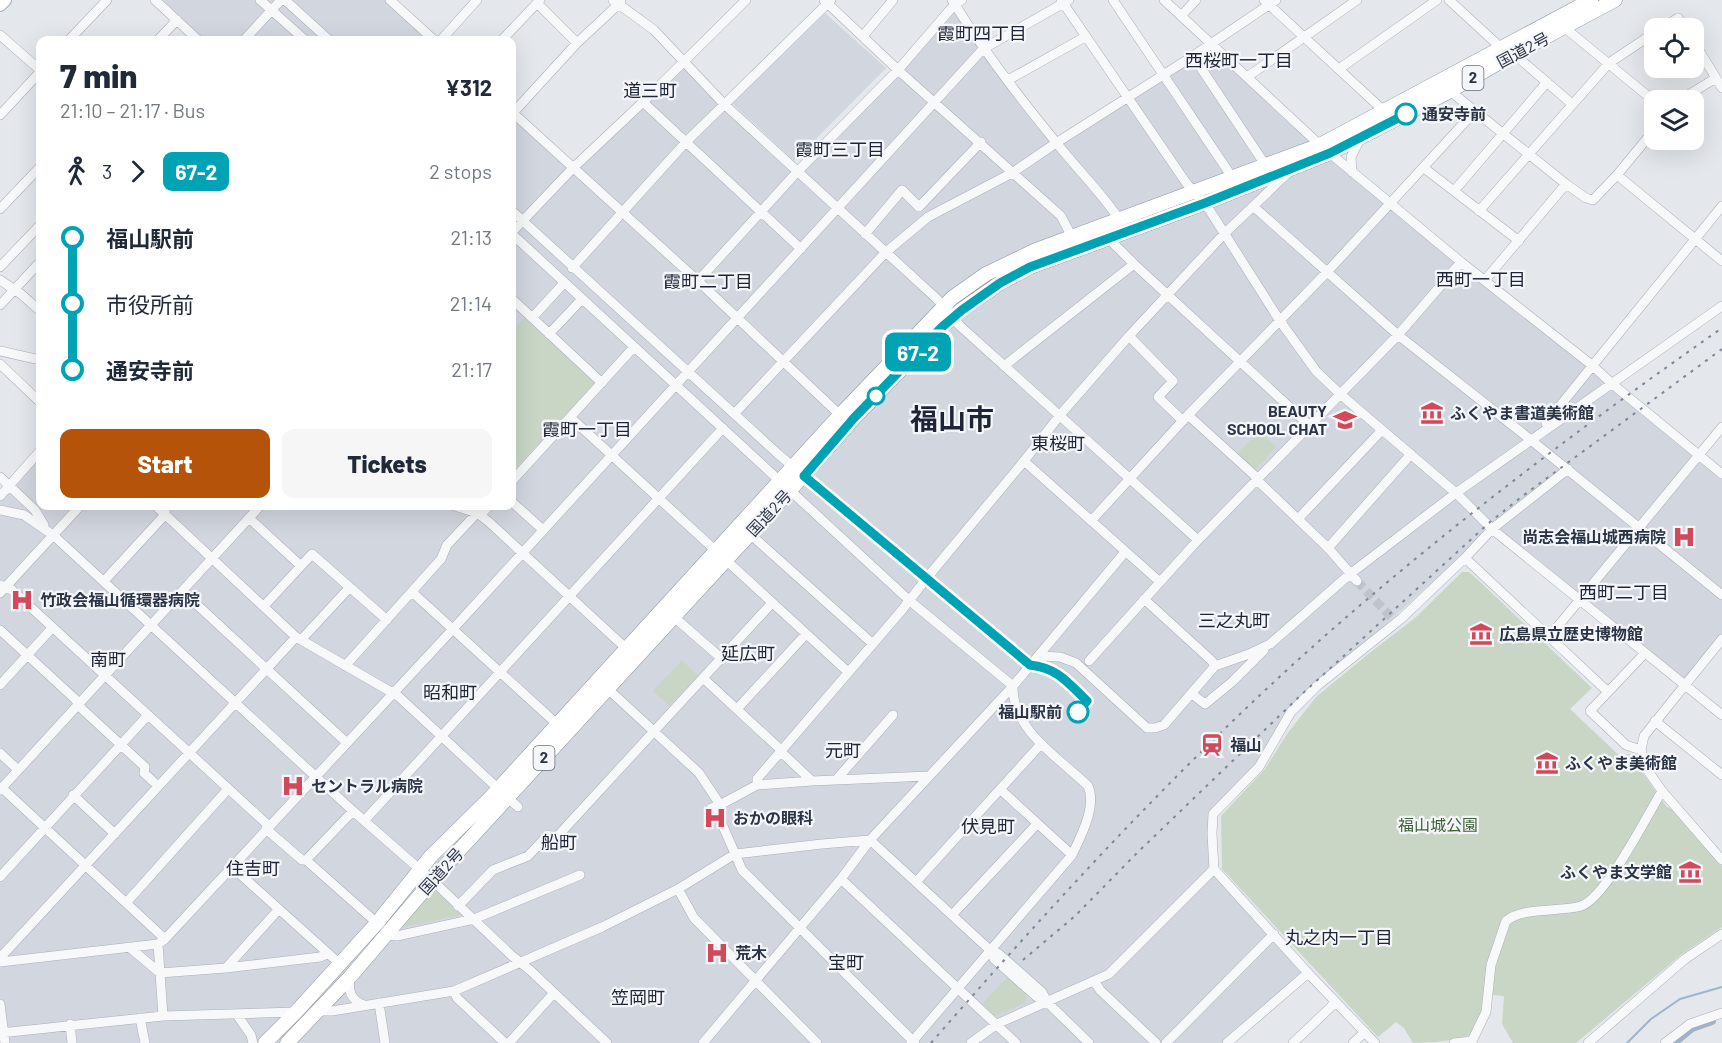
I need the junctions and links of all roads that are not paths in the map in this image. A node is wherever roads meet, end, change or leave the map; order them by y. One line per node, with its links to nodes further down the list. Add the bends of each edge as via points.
1 (4, 0): 24 (main road)
2 (107, 0): 30 (street)
3 (155, 0): 27 (street)
4 (260, 0): 25 (street)
5 (283, 0): 25 (street); 35 (street)
6 (390, 0): 36 (street)
7 (477, 0): 37 (street)
8 (747, 0): 49 (street)
9 (893, 0): 39 (street)
10 (1113, 0): 54 (street)
11 (1164, 0): 26 (street)
12 (1196, 0): 26 (street)
13 (1357, 0): 40 (street)
14 (1437, 0): 52 (street)
15 (1449, 0): 46 (street)
16 (1591, 0): 46 (highway, 国道2号 / 2)
17 (1615, 0): 28 (highway, 国道2号 / 2)
18 (618, 1): 43 (street); 49 (street, via 654,30)
19 (828, 1): 39 (street); 67 (street)
20 (956, 1): 45 (street); 53 (street)
21 (1065, 1): 41 (street); 45 (street)
22 (539, 2): 38 (street); 43 (street)
23 (1270, 2): 40 (street); 44 (street)
24 (0, 5)
25 (271, 11): 33 (street); 34 (street)
26 (1182, 16): 44 (street)
27 (177, 20): 31 (street); 32 (street)
28 (1565, 28): 46 (highway, 国道2号 / 2); 50 (street)
29 (0, 35): 51 (street)
30 (73, 36)
31 (162, 36)
32 (194, 36)
33 (247, 36)
34 (300, 36)
35 (324, 36)
36 (430, 36)
37 (445, 36)
38 (506, 36)
39 (863, 36): 53 (street)
40 (1304, 36): 52 (street); 56 (street)
41 (1085, 37): 58 (street); 64 (street)
42 (1644, 40): 50 (street)
43 (578, 43): 69 (street)
44 (1210, 44): 47 (street); 56 (street)
45 (982, 49): 58 (street); 66 (street)
46 (1508, 51): 59 (street); 62 (highway, 国道2号 / 2); 70 (highway, 国道2号 / 2)
47 (1193, 56): 54 (street); 82 (street)
48 (1704, 58): 57 (street)
49 (684, 62): 65 (street); 67 (street)
50 (1609, 63): 63 (street); 68 (street)
51 (36, 67)
52 (1339, 69): 70 (street)
53 (898, 70): 66 (street); 87 (street)
54 (1162, 74): 64 (street); 91 (street)
55 (36, 75): 72 (street)
56 (1247, 77): 80 (street)
57 (1716, 78): 60 (street); 61 (street)
58 (1008, 80): 77 (street)
59 (1547, 82): 68 (street); 74 (street)
60 (1722, 88)
61 (1696, 90)
62 (1450, 91): 71 (street); 75 (highway, 国道2号 / 2)
63 (1644, 93)
64 (1128, 96): 77 (street); 94 (street)
65 (643, 102): 79 (street); 83 (street)
66 (935, 102): 76 (street); 100 (street)
67 (724, 104): 79 (street); 87 (street)
68 (1572, 104): 81 (street)
69 (516, 109)
70 (1384, 111): 80 (highway, 国道2号 / 2)
71 (1475, 111): 74 (street); 85 (street)
72 (0, 115)
73 (516, 117): 83 (street)
74 (1503, 134): 81 (street); 93 (street)
75 (1361, 137): 80 (highway, 国道2号 / 2); 88 (street, via 1351,157)
76 (981, 142): 89 (street); 109 (street, via 919,207 902,190)
77 (1056, 142): 89 (street); 105 (street)
78 (1644, 142): 90 (street)
79 (685, 143): 102 (street); 103 (street)
80 (1325, 149): 82 (highway, 国道2号 / 2); 84 (highway, 国道2号 / 2); 88 (street)
81 (1528, 153): 92 (street); 101 (street)
82 (1266, 166): 91 (highway, 国道2号 / 2)
83 (573, 168): 102 (street); 106 (street)
84 (1294, 168): 95 (highway, 国道2号 / 2); 97 (street)
85 (1424, 168): 93 (street); 96 (street)
86 (36, 170): 99 (street)
87 (797, 172): 100 (street); 103 (street)
88 (1352, 172): 96 (street)
89 (1012, 173): 113 (street, via 1061,216); 117 (street, via 928,217)
90 (1617, 175): 92 (street, via 1593,200); 114 (street)
91 (1232, 177): 94 (highway, 国道2号 / 2)
92 (1566, 184): 115 (street)
93 (1454, 191): 101 (street)
94 (1194, 192): 95 (street); 105 (highway, 国道2号 / 2)
95 (1205, 203): 110 (street); 111 (highway, 国道2号 / 2)
96 (1390, 203): 119 (street); 124 (street)
97 (1253, 206): 110 (street); 124 (street)
98 (1722, 206): 114 (street)
99 (0, 209)
100 (838, 209): 109 (street); 116 (street)
101 (1479, 211): 115 (street)
102 (622, 212): 123 (street); 127 (street)
103 (760, 213): 116 (street); 127 (street)
104 (516, 215): 106 (street)
105 (1119, 219): 113 (highway, 国道2号 / 2)
106 (522, 221): 107 (street); 123 (street)
107 (516, 228)
108 (36, 229): 122 (street)
109 (865, 234): 117 (street)
110 (1224, 234): 130 (street); 140 (street)
111 (1111, 236): 120 (street); 139 (highway, 国道2号 / 2, via 1022,271)
112 (516, 237): 128 (street)
113 (1072, 237): 134 (highway, 国道2号 / 2, via 986,274)
114 (1696, 240): 118 (street); 151 (street)
115 (1519, 241): 126 (street)
116 (801, 249): 138 (street)
117 (885, 252): 134 (street); 147 (street)
118 (1722, 261)
119 (1461, 262): 126 (street); 142 (street)
120 (1134, 264): 130 (street); 150 (street)
121 (36, 266): 129 (street)
122 (0, 267)
123 (572, 267): 152 (street)
124 (1328, 271): 140 (street); 142 (street)
125 (0, 280): 129 (street)
126 (1485, 280): 151 (street)
127 (698, 282): 138 (street)
128 (564, 283): 131 (street); 137 (street)
129 (15, 290): 133 (street); 136 (street)
130 (1168, 295): 143 (street); 148 (street)
131 (582, 299): 141 (street); 144 (street)
132 (516, 303): 137 (street)
133 (0, 305)
134 (942, 306): 139 (street); 159 (highway, 国道2号 / 2)
135 (1722, 306): 154 (street)
136 (36, 308)
137 (532, 318): 141 (street)
138 (737, 318): 147 (street); 152 (street)
139 (952, 318): 150 (street); 175 (highway, 国道2号 / 2)
140 (1280, 321): 148 (street); 156 (street, via 1316,371)
141 (549, 334): 153 (street)
142 (1398, 335): 156 (street); 168 (street)
143 (1129, 336): 160 (street); 162 (street, via 1173,381 1158,397)
144 (634, 347): 153 (street); 155 (street)
145 (0, 351): 146 (street)
146 (36, 359)
147 (783, 362): 158 (street); 159 (street)
148 (1239, 362): 162 (street); 163 (street)
149 (0, 363): 157 (street)
150 (1004, 366): 160 (street)
151 (1593, 366): 154 (street); 166 (street, via 1546,423)
152 (688, 370): 155 (street); 158 (street)
153 (602, 383): 161 (street)
154 (1611, 383): 166 (street); 172 (street)
155 (675, 385): 165 (street); 170 (street)
156 (1340, 394): 163 (street); 167 (street)
157 (36, 398)
158 (735, 413): 175 (street)
159 (840, 415): 175 (highway, 国道2号 / 2)
160 (1060, 415): 173 (street); 179 (street)
161 (570, 417): 170 (street); 178 (street)
162 (1186, 418): 179 (street); 180 (street, via 1223,445)
163 (1309, 425): 180 (street)
164 (1722, 427): 172 (street)
165 (723, 428): 182 (street); 185 (street)
166 (1548, 428): 168 (street)
167 (1382, 430): 169 (street); 196 (street)
168 (1531, 440): 174 (street); 183 (street)
169 (1411, 454): 183 (street); 204 (street)
170 (610, 455): 185 (street); 200 (street)
171 (36, 456): 181 (street)
172 (1699, 456): 176 (street); 198 (street)
173 (1024, 461): 197 (street); 212 (street)
174 (1568, 469): 198 (street); 199 (street)
175 (799, 471): 182 (highway, 国道2号 / 2); 212 (street)
176 (1722, 474)
177 (0, 477): 181 (street)
178 (516, 477)
179 (1130, 478): 197 (street); 203 (street)
180 (1257, 480): 196 (street); 203 (street)
181 (10, 485): 184 (street); 201 (street)
182 (785, 486): 202 (highway, 国道2号 / 2); 207 (highway, 国道2号 / 2); 223 (street)
183 (1456, 493): 199 (street); 211 (street)
184 (0, 496)
185 (657, 499): 207 (street); 221 (street)
186 (516, 505): 200 (street)
187 (0, 510): 201 (street, via 24,515)
188 (75, 510): 201 (street)
189 (165, 510): 213 (street, via 162,518)
190 (166, 510): 208 (street)
191 (256, 510): 195 (street)
192 (467, 510): 194 (street)
193 (484, 510): 194 (street)
194 (479, 514): 205 (street); 219 (street, via 447,545 441,559)
195 (249, 518): 208 (street); 210 (street)
196 (1298, 519): 204 (street)
197 (1091, 521): 206 (street)
198 (1638, 528): 220 (street); 224 (street)
199 (1492, 529): 209 (street); 224 (street)
200 (542, 530): 205 (street)
201 (50, 532): 213 (street); 217 (street)
202 (750, 534): 207 (highway, 国道2号 / 2); 237 (street)
203 (1197, 540): 215 (street)
204 (1328, 548): 211 (street)
205 (522, 552): 221 (street); 232 (street)
206 (1125, 552): 215 (street); 242 (street)
207 (721, 557): 225 (street); 227 (highway, 国道2号 / 2); 239 (highway, 国道2号 / 2)
208 (212, 558): 218 (street); 226 (street)
209 (1465, 558): 234 (street); 305 (street, via 1291,712 1259,767 1213,814)
210 (301, 566): 216 (street, via 315,555); 226 (street)
211 (1350, 574): 214 (street); 238 (street)
212 (926, 579): 223 (street); 245 (street)
213 (104, 581): 229 (street)
214 (1357, 581)
215 (1160, 582): 222 (street)
216 (350, 587): 228 (street); 235 (street)
217 (2, 588): 230 (street)
218 (182, 591): 229 (street); 248 (street)
219 (412, 592): 228 (street); 232 (street)
220 (1722, 595)
221 (570, 596): 239 (street); 250 (street)
222 (1144, 599): 244 (street); 247 (street)
223 (910, 600): 237 (street); 255 (street)
224 (1581, 600): 234 (street); 240 (street)
225 (772, 603): 233 (street); 243 (street)
226 (264, 606): 235 (street)
227 (674, 617): 239 (highway, 国道2号 / 2); 243 (street)
228 (387, 620): 246 (street)
229 (151, 624): 251 (street); 260 (street)
230 (52, 628): 241 (street); 251 (street)
231 (0, 630): 241 (street)
232 (452, 630): 250 (street); 258 (street)
233 (806, 634): 249 (street); 262 (street)
234 (1549, 637): 257 (street)
235 (299, 638): 246 (street); 248 (street)
236 (1722, 639): 254 (street)
237 (873, 644): 249 (street)
238 (1270, 644): 247 (street); 259 (street, via 1205,704)
239 (631, 653): 256 (highway, 国道2号 / 2); 267 (highway, 国道2号 / 2)
240 (1645, 653): 254 (street); 257 (street)
241 (26, 654): 253 (street); 261 (street)
242 (1038, 656): 245 (street); 259 (street, via 1060,657 1076,663 1147,728 1164,725)
243 (721, 658): 252 (street)
244 (1089, 661)
245 (1030, 665): 255 (street)
246 (345, 666): 258 (street)
247 (1215, 666): 259 (street)
248 (267, 669): 260 (street); 270 (street)
249 (848, 672): 274 (street)
250 (500, 673): 267 (street); 269 (street)
251 (105, 675): 261 (street); 263 (street)
252 (702, 678): 262 (street); 268 (street)
253 (0, 685)
254 (1685, 685): 265 (street); 266 (street)
255 (1013, 686): 271 (street, via 1013,696 1026,727); 280 (street)
256 (608, 689): 268 (street); 290 (highway, 国道2号 / 2)
257 (1607, 691): 273 (street, via 1590,711 1626,745)
258 (393, 694): 269 (street); 270 (street)
259 (1192, 694)
260 (235, 703): 276 (street); 279 (street)
261 (79, 704): 272 (street); 277 (street)
262 (737, 709): 274 (street)
263 (148, 715): 272 (street); 276 (street)
264 (894, 715): 281 (street)
265 (1722, 715)
266 (1655, 721): 273 (street, via 1644,736); 278 (street)
267 (557, 724): 290 (highway, 国道2号 / 2)
268 (654, 731): 291 (street, via 699,773 717,800); 314 (street, via 551,838 528,856 493,870)
269 (440, 737): 290 (street); 293 (street)
270 (346, 742): 279 (street)
271 (1041, 744): 287 (street); 300 (street, via 1088,786 1092,795)
272 (121, 745): 284 (street, via 145,767 144,773); 289 (street)
273 (1641, 750): 288 (street, via 1646,768)
274 (781, 751): 282 (street); 283 (street, via 757,779)
275 (0, 753): 277 (street)
276 (189, 753): 284 (street); 286 (street)
277 (18, 770): 285 (street)
278 (1722, 775)
279 (315, 776): 292 (street); 296 (street)
280 (929, 776): 281 (street); 298 (street)
281 (836, 780): 282 (street)
282 (812, 781): 283 (street)
283 (757, 785): 291 (street)
284 (158, 786): 297 (street)
285 (1, 789): 295 (street)
286 (228, 789): 296 (street); 313 (street)
287 (1000, 790): 294 (street); 311 (street)
288 (1662, 791): 301 (street); 355 (street, via 1616,869 1584,905 1539,910 1506,921 1491,965 1486,1012)
289 (73, 795): 295 (street); 297 (street)
290 (508, 798): 306 (highway, 国道2号 / 2, via 431,856); 310 (highway, 国道2号 / 2)
291 (715, 807): 299 (street)
292 (352, 811): 293 (street); 302 (street)
293 (364, 821): 306 (street)
294 (1037, 824): 300 (street); 316 (street)
295 (45, 828): 303 (street); 308 (street)
296 (267, 828): 302 (street); 304 (street)
297 (115, 834): 303 (street)
298 (870, 840): 299 (street); 309 (street); 311 (street)
299 (735, 854): 312 (street); 319 (street, via 742,870)
300 (1072, 855): 325 (street)
301 (1721, 855)
302 (306, 860): 318 (street)
303 (86, 866): 313 (street); 327 (street)
304 (231, 866): 315 (street); 323 (street)
305 (1214, 869): 320 (street); 335 (street, via 1110,974)
306 (420, 870): 310 (street); 318 (highway, 国道2号 / 2)
307 (580, 875): 317 (street)
308 (0, 877)
309 (841, 879): 319 (street); 336 (street)
310 (433, 881): 314 (street); 322 (highway, 国道2号 / 2)
311 (916, 882): 316 (street)
312 (678, 889): 328 (street); 334 (street, via 694,918)
313 (126, 903): 323 (street)
314 (458, 906): 317 (street)
315 (279, 909): 326 (street); 330 (street)
316 (952, 915): 325 (street)
317 (474, 919): 322 (street); 328 (street)
318 (377, 923): 329 (highway, 国道2号 / 2)
319 (800, 928): 334 (street); 354 (street)
320 (1274, 934): 332 (street); 371 (street)
321 (1722, 934): 377 (street, via 1685,959)
322 (386, 935): 333 (highway, 国道2号 / 2)
323 (162, 941): 324 (street); 331 (street)
324 (129, 947): 327 (street); 331 (street)
325 (991, 951): 336 (street); 339 (street, via 994,959)
326 (327, 954): 329 (street); 330 (street)
327 (0, 960)
328 (521, 963): 337 (street); 338 (street)
329 (340, 964): 345 (highway, 国道2号 / 2)
330 (226, 968): 331 (street)
331 (160, 973): 348 (street)
332 (1308, 973): 340 (street); 372 (street)
333 (350, 977): 343 (street, via 350,994); 344 (highway, 国道2号 / 2)
334 (756, 981): 365 (street); 366 (street)
335 (1095, 982): 339 (street); 370 (street)
336 (959, 988): 351 (street); 354 (street)
337 (454, 992): 341 (street); 363 (street)
338 (553, 993): 363 (street); 364 (street)
339 (1047, 1002): 351 (street); 369 (street)
340 (1336, 1002): 352 (street); 373 (street)
341 (379, 1003): 343 (street); 362 (street)
342 (0, 1004): 353 (street)
343 (364, 1005): 344 (street)
344 (319, 1010): 345 (street); 361 (highway, 国道2号 / 2)
345 (296, 1012): 347 (street); 360 (highway, 国道2号 / 2)
346 (1722, 1013): 378 (street, via 1690,1024)
347 (237, 1014): 348 (street); 359 (street)
348 (164, 1016): 349 (street)
349 (140, 1018): 350 (street); 358 (street)
350 (70, 1024): 353 (street); 357 (street)
351 (997, 1024): 367 (street); 368 (street)
352 (1365, 1032): 374 (street); 375 (street)
353 (2, 1033): 356 (street)
354 (913, 1042)
355 (1472, 1042): 376 (street)
356 (4, 1043)
357 (72, 1043)
358 (145, 1043)
359 (253, 1043)
360 (265, 1043)
361 (287, 1043)
362 (386, 1043)
363 (507, 1043)
364 (607, 1043)
365 (703, 1043)
366 (817, 1043)
367 (971, 1043)
368 (1016, 1043)
369 (1089, 1043)
370 (1156, 1043)
371 (1166, 1043)
372 (1227, 1043)
373 (1293, 1043)
374 (1353, 1043)
375 (1376, 1043)
376 (1454, 1043)
377 (1588, 1043)
378 (1665, 1043)

